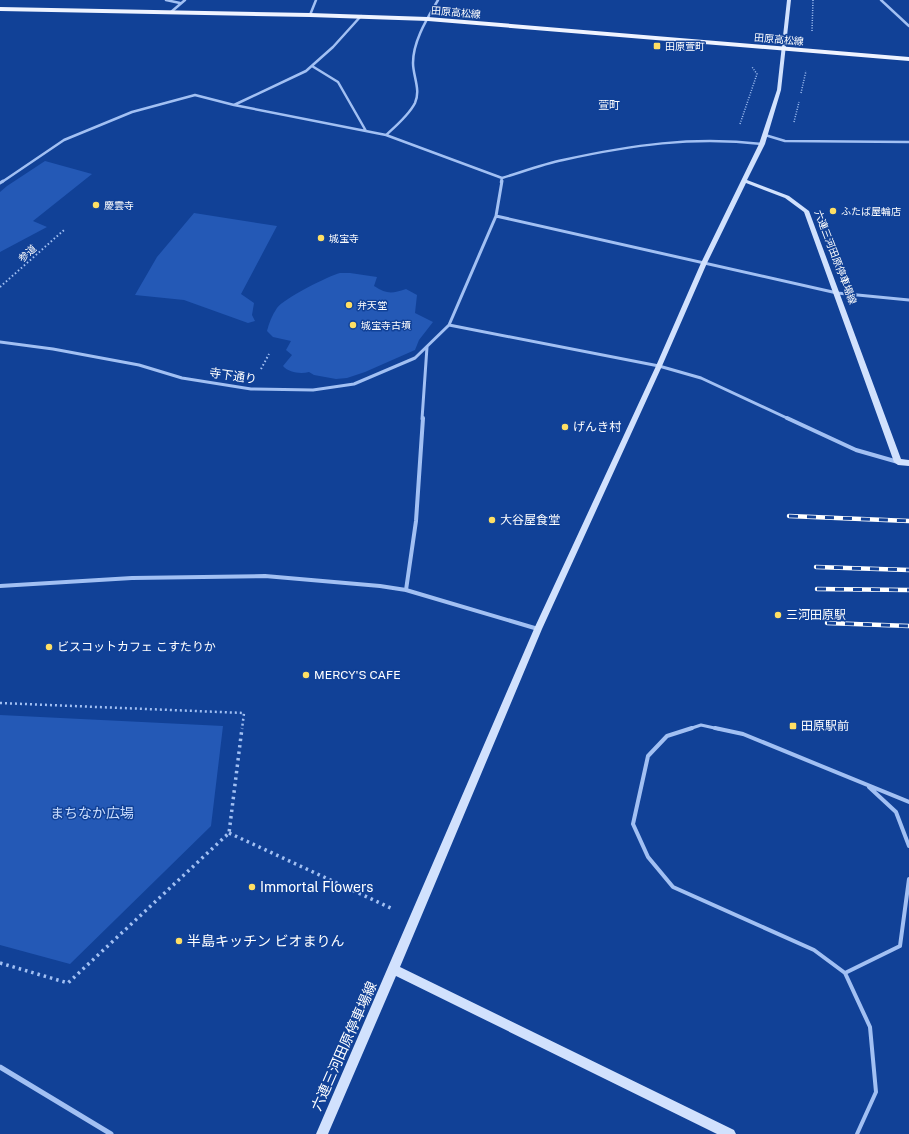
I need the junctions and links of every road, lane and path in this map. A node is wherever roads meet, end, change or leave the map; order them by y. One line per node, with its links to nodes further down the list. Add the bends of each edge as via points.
1 (166, 0): 7 (street)
2 (185, 0): 7 (street)
3 (316, 0): 10 (street)
4 (438, 0): 12 (street)
5 (789, 0): 14 (street)
6 (881, 0): 13 (street)
7 (180, 3): 9 (street)
8 (0, 9): 9 (main road, 田原高松線)
9 (171, 12): 10 (main road, 田原高松線)
10 (310, 15): 11 (main road, 田原高松線)
11 (361, 16): 12 (main road, 田原高松線); 16 (street)
12 (428, 19): 14 (main road, 田原高松線); 23 (street, via 414,51 412,64 416,102)
13 (909, 26)
14 (783, 49): 15 (main road, 田原高松線); 24 (street, via 779,90)
15 (909, 59)
16 (312, 66): 20 (street); 22 (street, via 338,82)
17 (806, 71): 18 (path)
18 (800, 94)
19 (799, 102): 21 (path)
20 (234, 105): 22 (street); 29 (street, via 195,95 132,112 64,140)
21 (794, 123)
22 (366, 131): 23 (street)
23 (386, 135): 27 (street)
24 (765, 135): 25 (street, via 785,141); 26 (street)
25 (909, 142)
26 (762, 144): 27 (street, via 735,141 654,143 562,160); 28 (street)
27 (502, 178): 30 (street)
28 (745, 181): 32 (street, 六連三河田原停車場線); 34 (street, 六連三河田原停車場線, via 788,198 806,211)
29 (0, 184)
30 (496, 216): 32 (street); 36 (street)
31 (64, 230): 33 (path, 参道)
32 (704, 263): 34 (street); 39 (street, 六連三河田原停車場線)
33 (0, 287)
34 (837, 293): 35 (street); 40 (street, 六連三河田原停車場線)
35 (909, 300)
36 (449, 325): 38 (street, 寺下通り); 39 (street)
37 (0, 342): 38 (street, 寺下通り, via 139,365 182,378 251,389 313,390 354,384 415,358)
38 (427, 347): 43 (street, via 416,521)
39 (659, 366): 40 (street, via 701,378 856,450); 44 (street, 六連三河田原停車場線)
40 (898, 462): 41 (street)
41 (909, 463)
42 (0, 586): 43 (street, via 132,578 265,576)
43 (406, 590): 44 (street)
44 (538, 629): 51 (street, 六連三河田原停車場線)
45 (0, 703): 48 (path, via 244,713)
46 (866, 784): 47 (lane); 49 (lane, via 896,812); 54 (lane, via 743,734 701,725 667,736 648,756 632,824 648,857 673,887 814,950)
47 (909, 802)
48 (229, 833): 51 (path); 52 (path, via 68,983)
49 (909, 846)
50 (909, 879): 54 (lane, via 900,946)
51 (415, 919): 53 (street, 六連三河田原停車場線)
52 (0, 963)
53 (393, 969): 57 (street, 六連三河田原停車場線); 58 (street)
54 (845, 973): 59 (lane, via 870,1027 876,1092)
55 (0, 1067): 56 (street)
56 (111, 1134)
57 (322, 1134)
58 (730, 1134)
59 (857, 1134)

